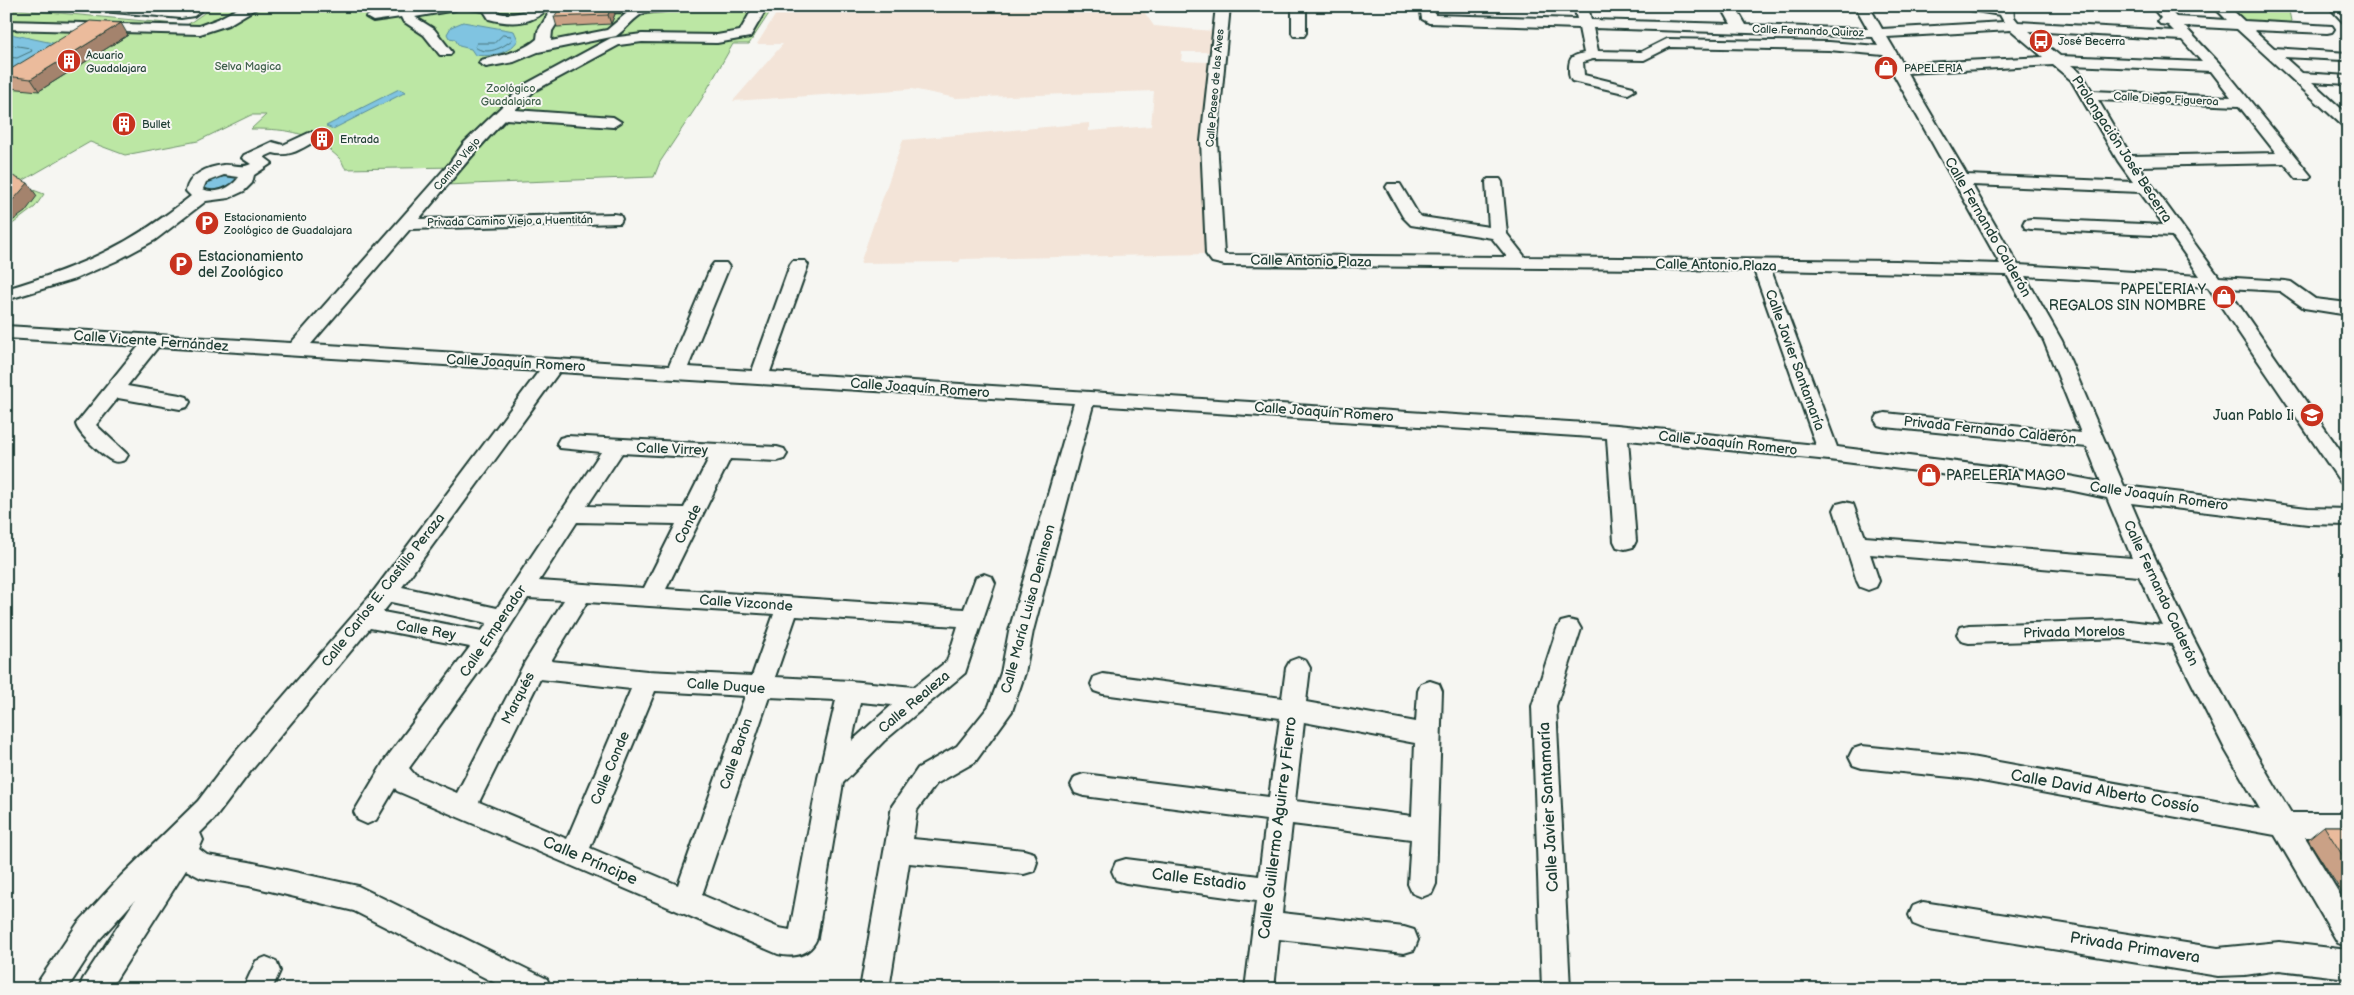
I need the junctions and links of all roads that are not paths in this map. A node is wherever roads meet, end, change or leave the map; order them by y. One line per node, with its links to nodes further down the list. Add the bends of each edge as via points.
1 (91, 6): 18 (street)
2 (253, 6): 27 (street, via 200,30)
3 (455, 6): 19 (street)
4 (475, 6): 17 (street, via 489,8 494,16 504,19 523,17)
5 (668, 6): 21 (street)
6 (761, 6): 53 (street, Camino Viejo, via 745,34 734,38 616,41 529,88)
7 (1223, 6): 73 (street, Calle Paseo de las Aves, via 1209,141 1215,254)
8 (1299, 6): 33 (street)
9 (1581, 6): 28 (street)
10 (1728, 6): 30 (street)
11 (1862, 6): 34 (street, Calle Fernando Calderón)
12 (1970, 6): 23 (street)
13 (2158, 6): 25 (street)
14 (2220, 6): 29 (street)
15 (2335, 6): 26 (street)
16 (609, 7): 20 (street); 21 (street)
17 (541, 8): 20 (street)
18 (194, 10)
19 (410, 10): 24 (street); 38 (street, via 408,18 429,32)
20 (564, 10): 36 (street, via 545,31 544,41)
21 (637, 11): 36 (street, via 612,33)
22 (1428, 13): 28 (street, Calle Fernando Quiroz)
23 (2009, 15): 32 (street, Calle Fernando Quiroz); 34 (street, Calle Fernando Quiroz); 42 (street, Prolongación José Becerra)
24 (373, 17)
25 (2171, 19): 29 (street); 32 (street); 35 (street)
26 (2348, 19)
27 (6, 25)
28 (1584, 25): 30 (street, Calle Fernando Quiroz); 40 (street)
29 (2240, 25): 31 (street); 39 (street)
30 (1741, 29): 34 (street, Calle Fernando Quiroz)
31 (2327, 30)
32 (2114, 32): 35 (street, Calle Fernando Quiroz)
33 (1299, 33)
34 (1877, 33): 37 (street, Calle Fernando Calderón)
35 (2187, 36): 44 (street)
36 (536, 48): 43 (street, via 499,62)
37 (1887, 51): 40 (street, via 1829,46 1667,43 1644,56); 45 (street, Calle Fernando Calderón)
38 (445, 52)
39 (2270, 52): 41 (street); 46 (street)
40 (1592, 56): 48 (street, via 1576,60 1578,78)
41 (2343, 56)
42 (2058, 60): 44 (street); 45 (street); 49 (street, Prolongación José Becerra, via 2077,77)
43 (486, 63)
44 (2215, 68): 50 (street)
45 (1898, 69): 63 (street, Calle Fernando Calderón)
46 (2297, 77): 47 (street); 51 (street)
47 (2348, 80)
48 (1628, 90)
49 (2088, 95): 50 (street, Calle Diego Figueroa); 59 (street, Prolongación José Becerra)
50 (2244, 102): 58 (street)
51 (2332, 109): 52 (street); 55 (street)
52 (2348, 110)
53 (502, 114): 54 (street); 69 (street, Camino Viejo, via 470,146)
54 (613, 122)
55 (2348, 123)
56 (311, 137): 57 (street)
57 (284, 151): 60 (street, via 294,155); 60 (street, via 272,147 250,158)
58 (2289, 158): 59 (street); 62 (street)
59 (2126, 161): 66 (street, Prolongación José Becerra)
60 (272, 167): 61 (street)
61 (246, 173): 67 (street, via 246,181 241,186); 67 (street, via 231,170 208,175 196,183 194,191)
62 (2303, 176)
63 (1962, 180): 66 (street); 78 (street, Calle Fernando Calderón)
64 (1494, 182): 72 (street)
65 (1394, 187): 72 (street, via 1411,217 1417,221)
66 (2144, 187): 71 (street, Prolongación José Becerra)
67 (209, 195): 80 (street, via 173,226 91,266)
68 (614, 219): 69 (street, Privada Camino Viejo a Huentitán)
69 (406, 224): 84 (street, Camino Viejo)
70 (2031, 224): 71 (street)
71 (2176, 231): 79 (street, Prolongación José Becerra)
72 (1498, 234): 74 (street)
73 (1218, 258): 74 (street, Calle Antonio Plaza)
74 (1520, 263): 76 (street, Calle Antonio Plaza)
75 (799, 266): 87 (street)
76 (1761, 266): 78 (street, Calle Antonio Plaza); 97 (street, Calle Javier Santamaría)
77 (720, 267): 86 (street)
78 (2013, 270): 79 (street, Calle Antonio Plaza); 93 (street, Calle Fernando Calderón, via 2053,341)
79 (2214, 282): 81 (street, Calle Antonio Plaza, via 2285,286 2310,304); 100 (street, Prolongación José Becerra)
80 (6, 295)
81 (2348, 309)
82 (6, 332): 83 (street, Calle Vicente Fernández)
83 (153, 341): 84 (street, Calle Vicente Fernández); 88 (street)
84 (296, 350): 85 (street, Calle Joaquín Romero)
85 (553, 366): 86 (street, Calle Joaquín Romero); 112 (street, Calle Carlos E. Castillo Peraza)
86 (676, 373): 87 (street, Calle Joaquín Romero)
87 (759, 377): 89 (street, Calle Joaquín Romero)
88 (112, 390): 90 (street); 99 (street, via 86,424)
89 (1085, 398): 92 (street, Calle Joaquín Romero); 146 (street, Calle María Luisa Deninson, via 1013,673 1000,711 966,754 926,776 905,806)
90 (180, 402)
91 (1885, 420): 93 (street, Privada Fernando Calderón)
92 (1617, 432): 97 (street, Calle Joaquín Romero); 106 (street)
93 (2095, 441): 101 (street, Calle Fernando Calderón)
94 (567, 443): 95 (street, Calle Virrey)
95 (616, 447): 96 (street, Calle Virrey); 103 (street, Calle Emperador)
96 (723, 450): 98 (street, Calle Virrey); 104 (street, Conde)
97 (1828, 453): 101 (street, Calle Joaquín Romero, via 2069,483)
98 (777, 454)
99 (118, 455)
100 (2348, 478)
101 (2116, 493): 105 (street, Calle Joaquín Romero, via 2308,516); 108 (street, Calle Fernando Calderón)
102 (1845, 510): 107 (street)
103 (571, 514): 104 (street); 111 (street, Calle Emperador)
104 (692, 516): 114 (street, Conde)
105 (2348, 517)
106 (1625, 541)
107 (1857, 545): 108 (street); 109 (street)
108 (2146, 568): 123 (street, Calle Fernando Calderón)
109 (1868, 581)
110 (984, 583): 119 (street, Calle Realeza)
111 (522, 588): 113 (street, Calle Vizconde); 118 (street, Calle Emperador)
112 (384, 592): 115 (street, Calle Rey); 117 (street, Calle Carlos E. Castillo Peraza)
113 (581, 592): 114 (street, Calle Vizconde); 126 (street, Marqués)
114 (651, 596): 116 (street, Calle Vizconde)
115 (427, 602): 118 (street, Calle Rey); 120 (street)
116 (788, 606): 119 (street, Calle Vizconde); 129 (street, Calle Barón)
117 (364, 618): 120 (street, Calle Rey); 145 (street, Calle Carlos E. Castillo Peraza, via 241,764)
118 (502, 618): 124 (street, Calle Emperador)
119 (971, 618): 132 (street, Calle Realeza, via 957,666)
120 (407, 627): 124 (street, Calle Rey)
121 (1569, 629): 163 (street, Calle Javier Santamaría, via 1544,706)
122 (1969, 634): 123 (street, Privada Morelos, via 2122,630)
123 (2179, 636): 142 (street, Calle Fernando Calderón)
124 (488, 641): 136 (street, Calle Emperador)
125 (1298, 668): 133 (street, Calle Guillermo Aguirre y Fierro)
126 (533, 669): 127 (street, Calle Duque); 139 (street, Marqués)
127 (646, 680): 129 (street, Calle Duque); 147 (street, Calle Conde)
128 (1103, 684): 133 (street)
129 (758, 688): 131 (street, Calle Duque); 152 (street, Calle Barón)
130 (1430, 691): 134 (street)
131 (850, 692): 132 (street, Calle Duque); 137 (street)
132 (919, 698): 137 (street, Calle Realeza, via 875,734)
133 (1292, 710): 134 (street); 140 (street, Calle Guillermo Aguirre y Fierro)
134 (1428, 735): 144 (street)
135 (1862, 757): 142 (street, Calle David Alberto Cossío, via 1971,768)
136 (394, 768): 139 (street, Calle Príncipe, via 406,783); 141 (street, Calle Emperador)
137 (831, 778): 152 (street, Calle Príncipe, via 803,938 793,944 778,941)
138 (1084, 785): 140 (street)
139 (463, 807): 147 (street, Calle Príncipe)
140 (1281, 811): 144 (street); 151 (street, Calle Guillermo Aguirre y Fierro)
141 (367, 812)
142 (2283, 825): 143 (street, Calle David Alberto Cossío); 155 (street, Calle Fernando Calderón)
143 (2348, 825)
144 (1424, 830): 150 (street)
145 (178, 849): 158 (street, Calle Carlos E. Castillo Peraza, via 131,885 88,932); 159 (street, Calle Carlos E. Castillo Peraza); 160 (street, via 201,866 358,899)
146 (897, 850): 148 (street); 161 (street, Calle María Luisa Deninson)
147 (574, 855): 152 (street, Calle Príncipe)
148 (1024, 862)
149 (1126, 871): 151 (street, Calle Estadio)
150 (1422, 884)
151 (1271, 890): 154 (street, Calle Guillermo Aguirre y Fierro)
152 (686, 902)
153 (1923, 915): 157 (street, Privada Primavera, via 2218,962 2279,956)
154 (1267, 924): 156 (street); 162 (street, Calle Guillermo Aguirre y Fierro)
155 (2348, 934)
156 (1404, 940)
157 (2348, 964)
158 (50, 989)
159 (93, 989)
160 (537, 989)
161 (874, 989)
162 (1259, 989)
163 (1556, 989)

